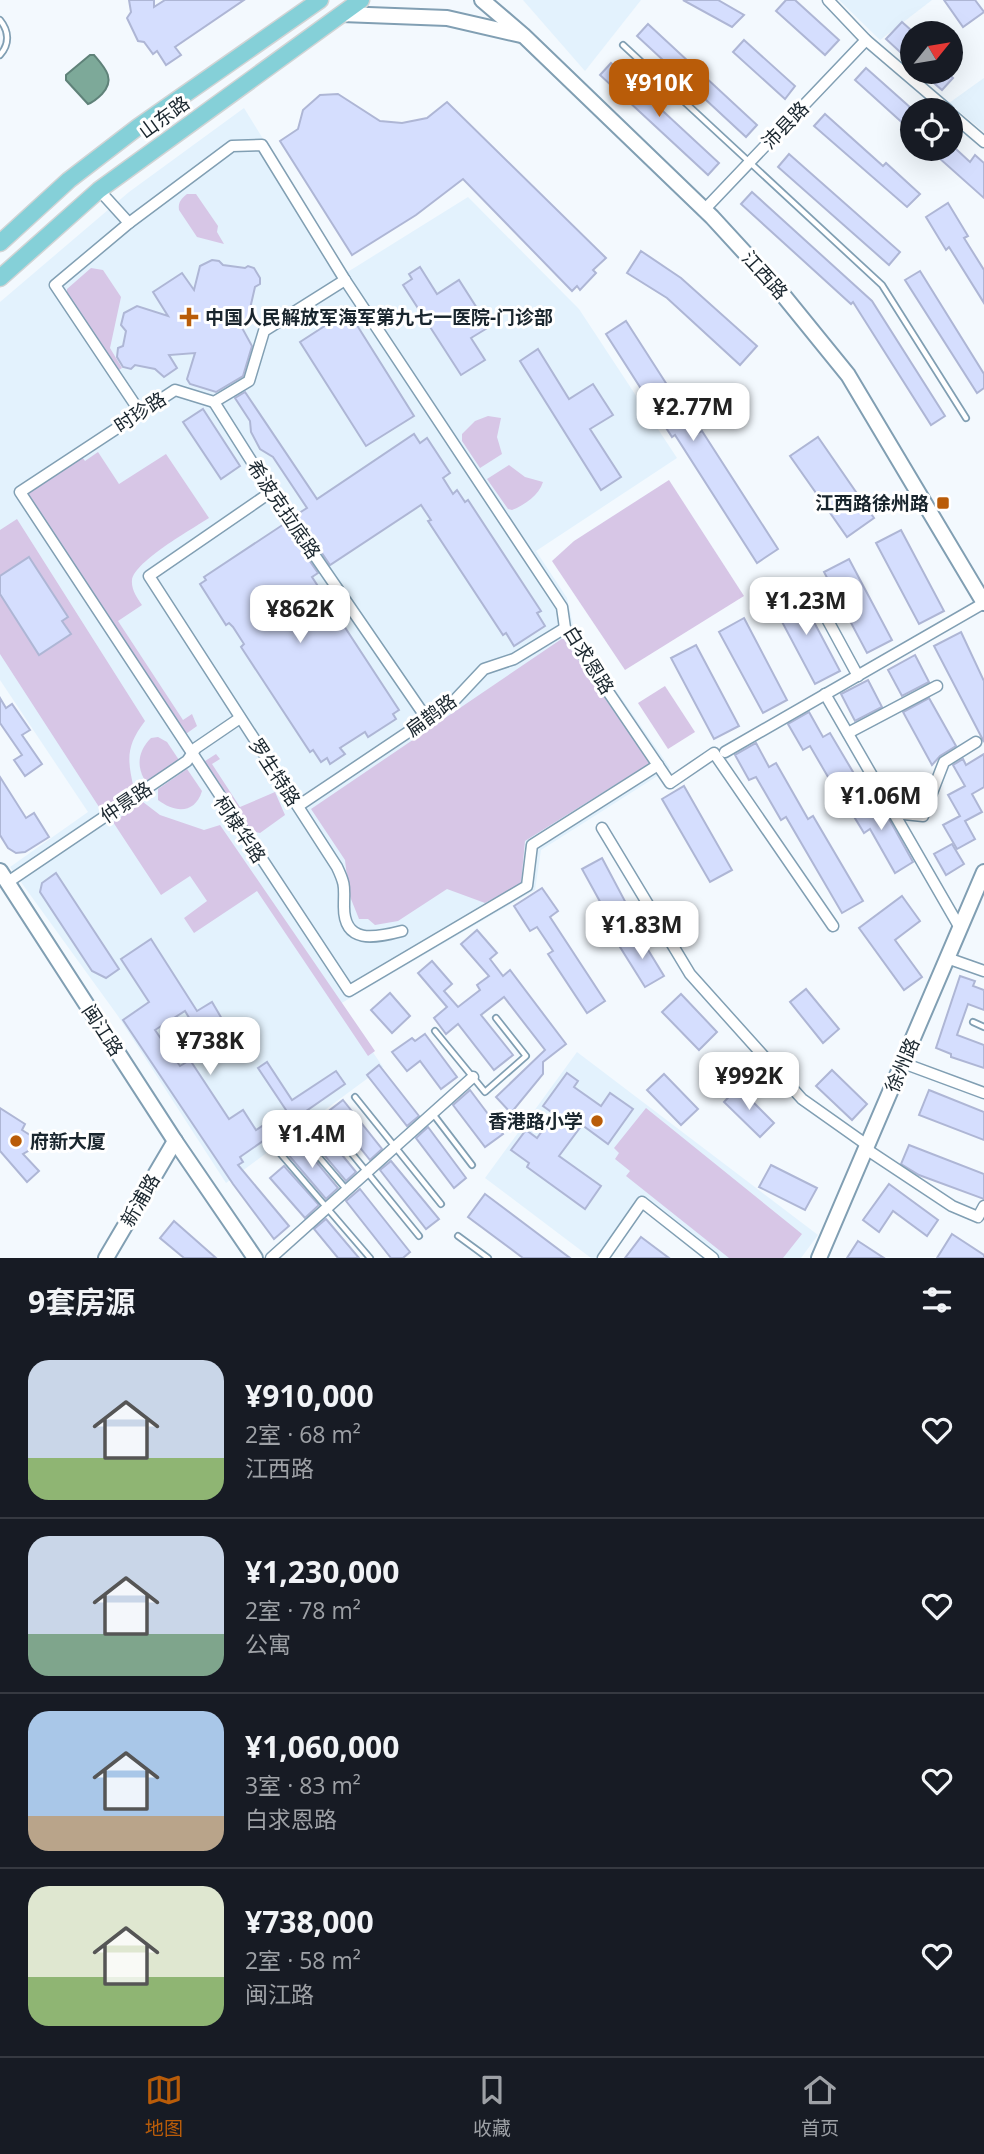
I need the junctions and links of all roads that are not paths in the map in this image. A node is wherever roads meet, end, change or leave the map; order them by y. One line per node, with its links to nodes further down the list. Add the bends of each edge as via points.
1 (320, 0): 18 (main road, 山东路, via 69,180)
2 (361, 0): 5 (main road, 山东路)
3 (828, 0): 8 (street)
4 (486, 2): 7 (street, 江西路)
5 (342, 14): 7 (street, via 447,19); 15 (main road, 山东路)
6 (0, 20): 10 (lane, via 8,37)
7 (523, 35): 16 (street, 江西路)
8 (866, 40): 11 (street); 14 (street, 沛县路)
9 (623, 45): 14 (lane)
10 (0, 55)
11 (934, 98)
12 (963, 123): 13 (street)
13 (984, 142)
14 (749, 163): 16 (street, 沛县路); 23 (lane, via 882,285)
15 (99, 190): 17 (street); 19 (main road, 山东路)
16 (705, 209): 27 (street, 江西路, via 848,374)
17 (129, 223): 20 (street, 白求恩路, via 233,146 262,145); 22 (street, via 55,285)
18 (0, 243)
19 (0, 278)
20 (345, 280): 21 (street, via 264,331 249,381); 28 (street, 白求恩路, via 562,607)
21 (214, 402): 22 (street, 时珍路, via 175,390); 25 (street, 希波克拉底路)
22 (140, 412): 24 (street, 时珍路)
23 (966, 418)
24 (20, 492): 37 (street, 柯棣华路)
25 (271, 492): 32 (street, 罗生特路, via 149,576); 33 (street, 希波克拉底路)
26 (808, 584): 29 (street)
27 (984, 603): 29 (street)
28 (565, 628): 33 (street, 扁鹊路, via 514,659 484,669 453,702); 38 (street, 白求恩路)
29 (858, 676): 31 (street)
30 (937, 686): 34 (street)
31 (825, 694): 34 (street); 36 (street)
32 (240, 718): 37 (street, 仲景路); 39 (street, 罗生特路)
33 (427, 719): 39 (street, 扁鹊路)
34 (848, 733): 40 (street)
35 (976, 742): 40 (street, via 944,761 923,816)
36 (725, 752)
37 (191, 755): 38 (street, 柯棣华路, via 349,991 527,886 532,845); 43 (street, 仲景路)
38 (657, 765): 44 (street, via 670,783 714,753)
39 (298, 806): 46 (street, 罗生特路, via 343,879 346,922 353,932 367,938)
40 (894, 813): 45 (street)
41 (602, 828): 61 (street, via 690,974 802,1099)
42 (984, 872): 45 (street, 徐州路)
43 (3, 880): 60 (street, 闽江路)
44 (833, 926)
45 (960, 928): 47 (street, 徐州路)
46 (402, 931)
47 (947, 958): 48 (street); 53 (street, 徐州路)
48 (984, 971)
49 (496, 1018): 54 (lane, via 526,1056 485,1092)
50 (973, 1023): 51 (lane)
51 (984, 1027)
52 (435, 1031): 54 (lane)
53 (903, 1063): 55 (street); 61 (street, 徐州路)
54 (473, 1077): 57 (street)
55 (984, 1093)
56 (355, 1097): 62 (lane)
57 (433, 1113): 62 (street); 64 (lane)
58 (321, 1117): 65 (lane)
59 (301, 1136): 66 (lane)
60 (175, 1141): 72 (street, 新浦路); 73 (street, 闽江路)
61 (867, 1147): 68 (street, via 952,1206 978,1217); 79 (street, 徐州路)
62 (394, 1148): 65 (street); 67 (lane)
63 (279, 1152): 69 (lane)
64 (472, 1165)
65 (367, 1172): 66 (street); 70 (lane)
66 (346, 1190): 69 (street)
67 (441, 1204)
68 (984, 1206)
69 (327, 1208): 74 (street); 75 (lane)
70 (419, 1236)
71 (458, 1236): 76 (lane)
72 (106, 1258)
73 (255, 1258)
74 (271, 1258)
75 (370, 1258)
76 (488, 1258)
77 (603, 1258): 78 (street, via 642,1202)
78 (713, 1258)
79 (819, 1258)

